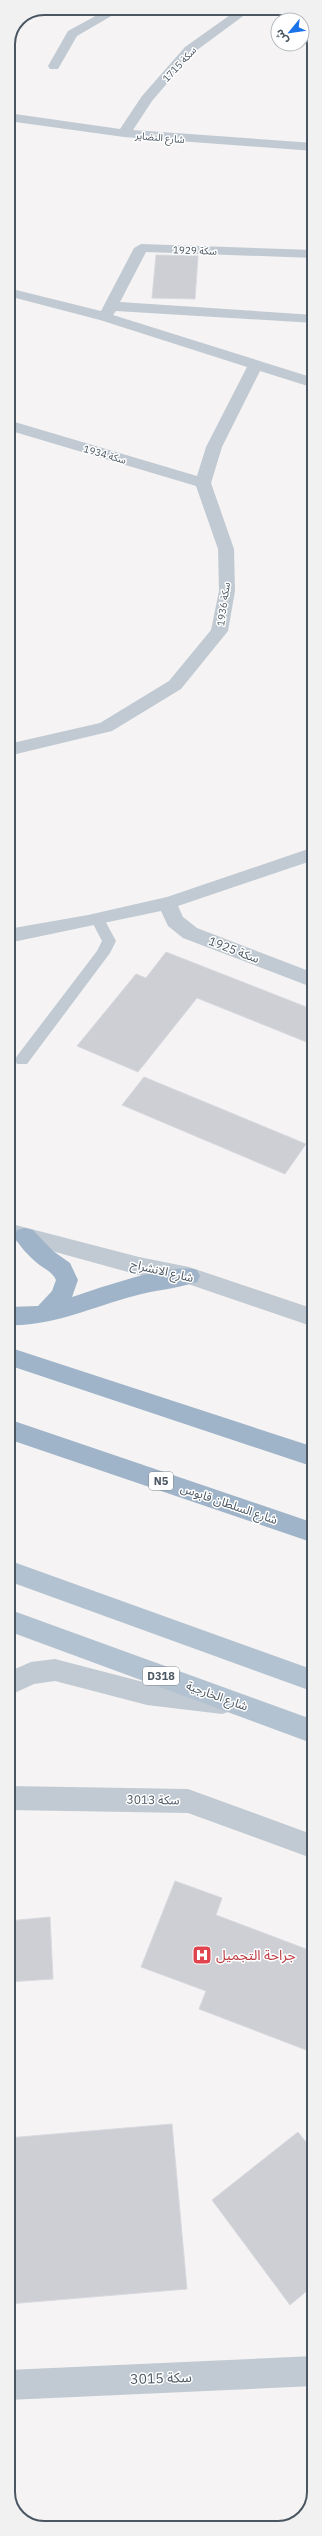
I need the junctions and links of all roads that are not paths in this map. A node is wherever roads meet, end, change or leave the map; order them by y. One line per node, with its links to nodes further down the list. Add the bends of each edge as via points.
1 (106, 15): 3 (street, via 72,34)
2 (238, 15): 5 (street, سكة 1715, via 189,50 147,99)
3 (54, 66)
4 (15, 118): 5 (street, شارع النضاير)
5 (124, 133): 6 (street, شارع النضاير)
6 (307, 146)
7 (307, 254): 9 (street, سكة 1929, via 141,248)
8 (15, 293): 9 (street)
9 (108, 312): 11 (street); 11 (street)
10 (307, 319): 11 (street)
11 (186, 327): 12 (street)
12 (255, 365): 13 (street); 15 (street, via 214,447)
13 (307, 381)
14 (15, 427): 15 (street, سكة 1934)
15 (203, 483): 16 (street, سكة 1936, via 226,549 227,591 219,631 175,685 106,727)
16 (15, 748)
17 (307, 856): 18 (street, via 215,889)
18 (167, 903): 19 (street); 21 (street, سكة 1925, via 175,921 190,933)
19 (98, 920): 20 (street); 22 (lane, via 109,941 103,953)
20 (15, 935)
21 (307, 978)
22 (22, 1060)
23 (16, 1233): 24 (street, شارع الانشراح, via 139,1266); 25 (highway, via 62,1269 67,1280 62,1295)
24 (189, 1276): 25 (highway, via 135,1286); 26 (street, شارع الانشراح)
25 (44, 1314): 27 (highway)
26 (307, 1316)
27 (15, 1317)
28 (15, 1358): 30 (highway)
29 (15, 1431): 31 (highway, شارع السلطان قابوس / N5)
30 (307, 1455)
31 (307, 1531)
32 (15, 1573): 34 (main road)
33 (15, 1623): 36 (main road, شارع الخارجية / D318)
34 (307, 1678)
35 (15, 1681): 36 (street, via 31,1673 55,1670 147,1694)
36 (242, 1705): 37 (main road, شارع الخارجية / D318)
37 (307, 1729)
38 (15, 1798): 39 (street, سكة 3013, via 188,1801)
39 (307, 1845)
40 (307, 2371): 41 (street, سكة 3015)
41 (15, 2385)

